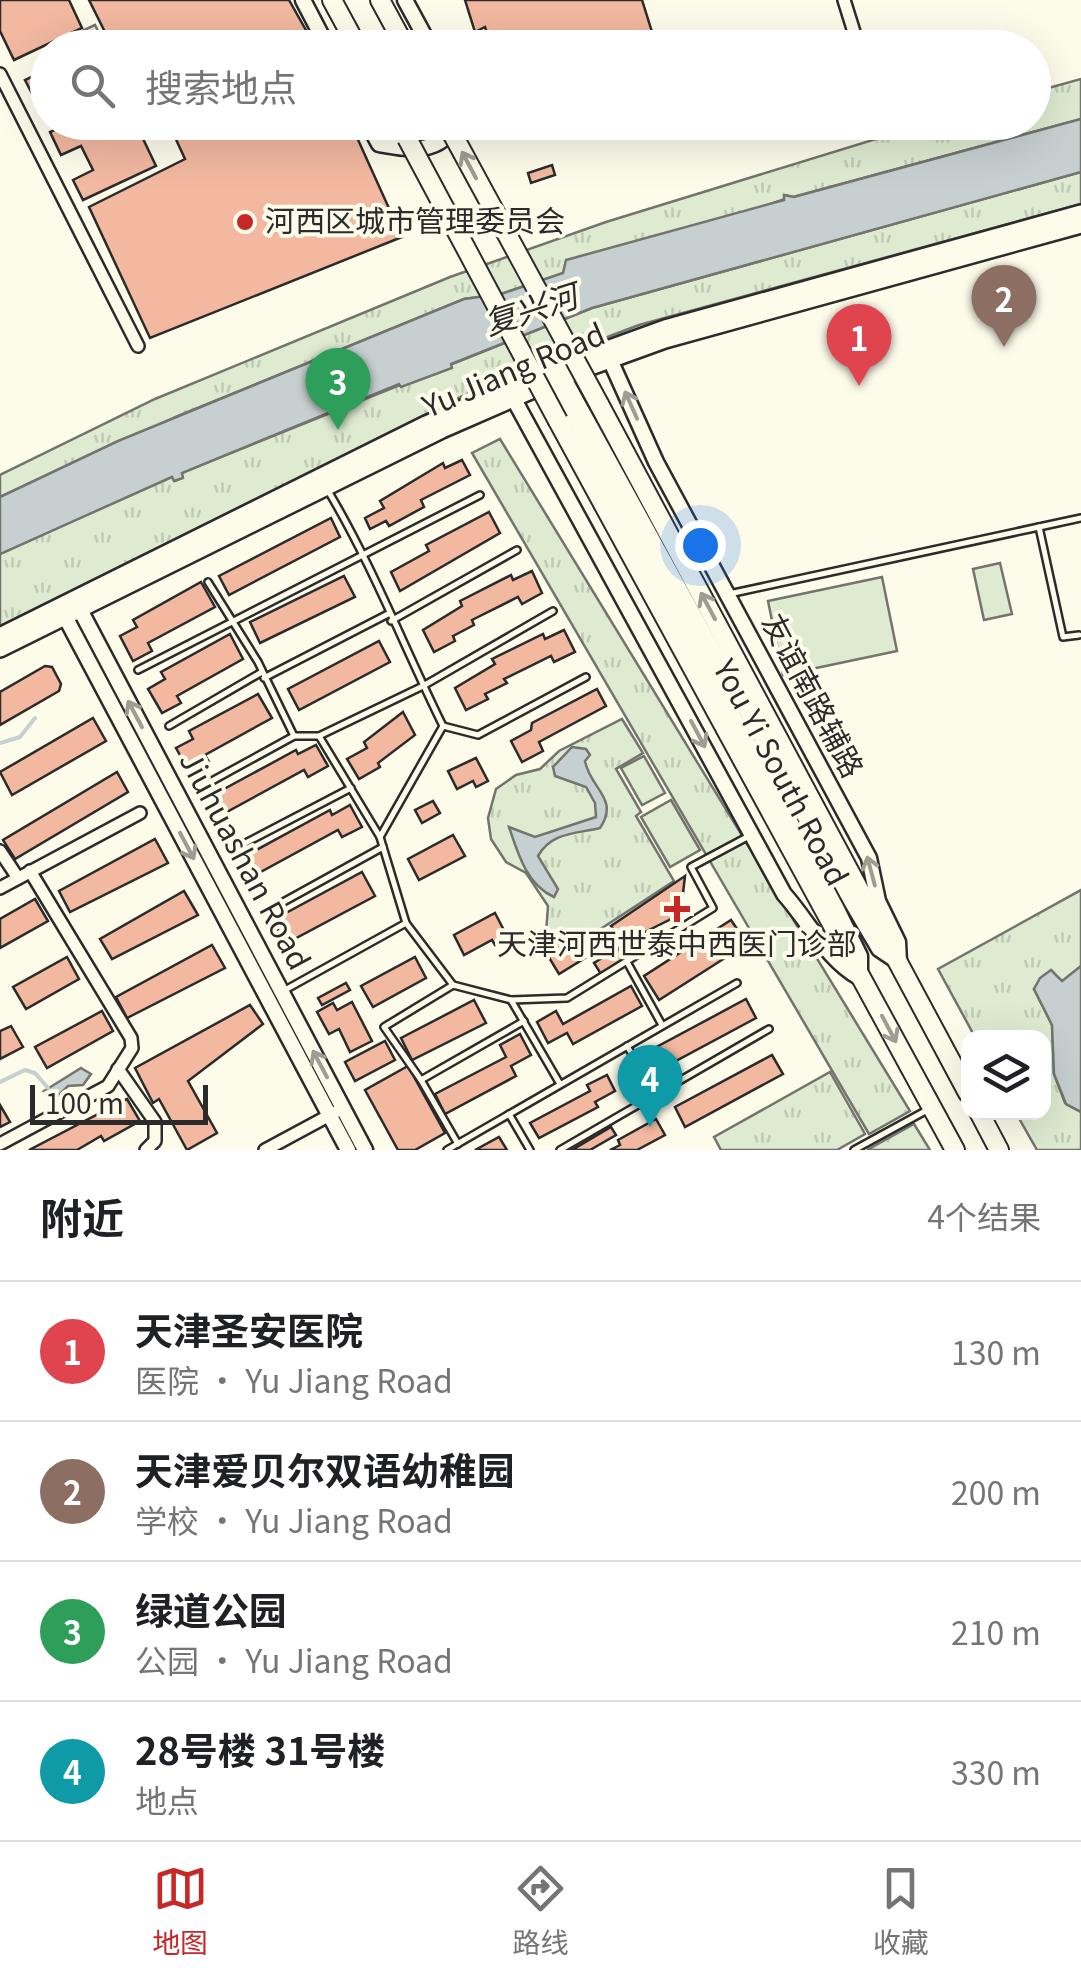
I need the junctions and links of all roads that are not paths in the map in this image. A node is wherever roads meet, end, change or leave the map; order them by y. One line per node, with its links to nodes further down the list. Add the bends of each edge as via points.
1 (303, 0): 6 (street)
2 (332, 0): 7 (main road)
3 (380, 0): 8 (main road)
4 (405, 0): 9 (street)
5 (844, 0): 10 (street)
6 (319, 30)
7 (348, 30)
8 (396, 30)
9 (421, 30)
10 (853, 30)
11 (0, 74): 12 (street)
12 (30, 133)
13 (33, 140): 20 (street)
14 (377, 140): 16 (street, via 421,152)
15 (407, 140): 63 (main road, You Yi South Road, bridge)
16 (445, 140)
17 (456, 140): 62 (main road, You Yi South Road, one-way to 17, bridge)
18 (1081, 212): 21 (main road, Yu Jiang Road)
19 (1081, 225): 21 (main road, Yu Jiang Road)
20 (138, 346)
21 (608, 354): 22 (main road, Yu Jiang Road); 31 (street, 友谊南路辅路, one-way to 21)
22 (556, 373): 23 (main road, Yu Jiang Road); 62 (street, via 852,903 879,949); 63 (street, via 837,910 860,956)
23 (510, 392): 24 (main road, Yu Jiang Road); 32 (main road, Yu Jiang Road); 52 (street, one-way to 52)
24 (326, 487): 29 (lane); 32 (main road, Yu Jiang Road)
25 (480, 495): 29 (lane)
26 (1081, 518): 27 (lane)
27 (1039, 528): 31 (lane); 37 (lane, via 1063,637)
28 (516, 550): 36 (lane)
29 (366, 554): 34 (lane); 35 (lane)
30 (208, 582): 35 (lane)
31 (726, 594): 62 (street, 友谊南路辅路, one-way to 31, via 869,858)
32 (70, 608): 38 (main road, Yu Jiang Road); 40 (main road, Yu Jiang Road); 66 (street, Jiuhuashan Road, one-way to 32); 78 (street, Jiuhuashan Road, one-way to 78)
33 (553, 611): 44 (lane)
34 (388, 614): 36 (lane); 42 (lane)
35 (232, 622): 41 (lane); 42 (lane)
36 (392, 622): 44 (lane)
37 (1080, 635): 39 (lane)
38 (0, 636)
39 (1081, 645)
40 (0, 649)
41 (138, 670)
42 (263, 675): 45 (lane); 47 (lane)
43 (586, 677): 46 (lane, via 478,735)
44 (423, 686): 46 (lane); 48 (lane)
45 (168, 726)
46 (443, 726): 53 (lane)
47 (294, 736): 48 (lane); 49 (lane)
48 (320, 736): 50 (lane)
49 (202, 787)
50 (351, 788): 53 (lane); 55 (lane)
51 (140, 813): 57 (street)
52 (752, 835): 61 (lane, via 691,868 713,908); 63 (street, via 784,894 838,966)
53 (380, 837): 54 (lane)
54 (383, 848): 59 (lane); 60 (lane)
55 (234, 849)
56 (0, 851): 57 (street)
57 (24, 875): 58 (street); 72 (street, via 131,1038)
58 (0, 888)
59 (267, 910)
60 (406, 922): 65 (lane); 66 (lane)
61 (627, 962): 67 (lane, via 567,998); 69 (lane)
62 (899, 962): 74 (main road, You Yi South Road)
63 (860, 978): 77 (main road, You Yi South Road, one-way to 77)
64 (737, 983): 69 (lane)
65 (453, 984): 67 (lane); 73 (lane, via 384,1027)
66 (282, 992): 78 (street, Jiuhuashan Road, one-way to 66)
67 (512, 1000): 68 (lane)
68 (524, 1021): 73 (lane); 75 (lane)
69 (662, 1026): 71 (lane)
70 (769, 1029): 76 (lane)
71 (628, 1046): 75 (lane); 76 (lane)
72 (118, 1069): 81 (street, via 108,1086); 83 (street, via 155,1122 155,1141)
73 (422, 1080): 82 (lane)
74 (961, 1080)
75 (560, 1084): 79 (lane)
76 (656, 1094): 89 (lane)
77 (932, 1108): 90 (lane); 91 (main road, You Yi South Road)
78 (337, 1111): 84 (street); 85 (street, Jiuhuashan Road); 86 (street, Jiuhuashan Road)
79 (510, 1114): 82 (lane); 88 (lane)
80 (983, 1120): 92 (main road)
81 (0, 1144)
82 (458, 1144): 87 (lane)
83 (146, 1150)
84 (265, 1150)
85 (348, 1150)
86 (365, 1150)
87 (447, 1150)
88 (530, 1150)
89 (560, 1150)
90 (854, 1150)
91 (955, 1150)
92 (999, 1150)

